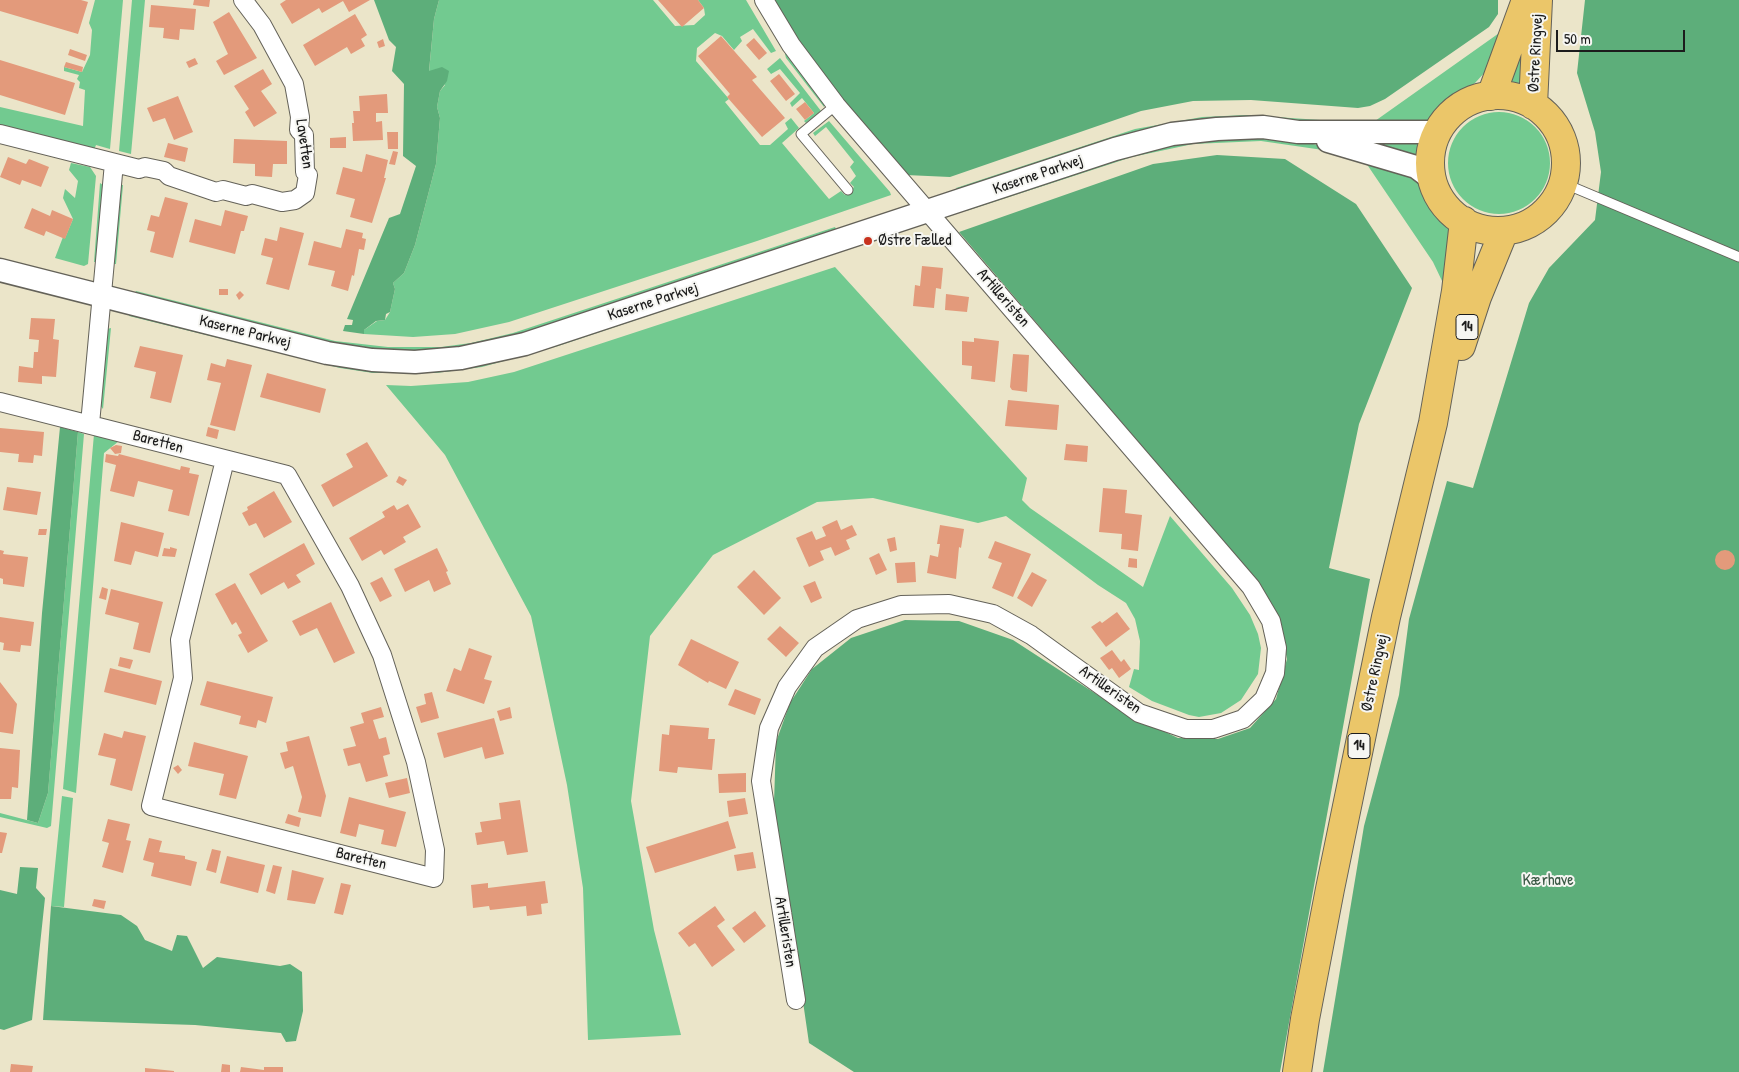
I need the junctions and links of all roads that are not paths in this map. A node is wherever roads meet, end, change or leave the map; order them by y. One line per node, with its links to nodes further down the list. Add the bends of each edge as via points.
1 (243, 0): 11 (street, Lavetten, via 271,39 292,80 300,130 304,135 305,172 308,175 302,196 282,202 252,194 216,192 169,176 164,171)
2 (764, 0): 6 (street, Artilleristen, via 791,45)
3 (1526, 0): 5 (main road, Østre Ringvej)
4 (1538, 0): 7 (main road, Østre Ringvej)
5 (1491, 96): 7 (main road, via 1513,97); 9 (main road, via 1461,107)
6 (836, 105): 14 (lane, via 801,134); 15 (street, Artilleristen)
7 (1533, 106): 13 (main road, via 1552,122 1559,133 1566,158)
8 (1298, 132): 9 (street, Kaserne Parkvej); 12 (street, Kaserne Parkvej, via 1416,168); 15 (street, Kaserne Parkvej, via 1263,127 1172,134 1115,149)
9 (1438, 132): 12 (main road, via 1431,155)
10 (0, 134): 11 (street, Lavetten)
11 (114, 162): 20 (street)
12 (1432, 179): 16 (main road, via 1447,208)
13 (1563, 183): 17 (main road, via 1557,198 1534,221); 18 (lane)
14 (848, 190)
15 (929, 212): 20 (street, Kaserne Parkvej, via 525,344 462,358 415,362 336,354); 25 (street, Artilleristen, via 1251,587 1271,621 1277,648 1275,674 1264,700 1243,719 1213,729 1186,729 1139,713 1031,634 993,614 949,604 901,605 857,620 815,648 787,687 769,728 761,782)
16 (1464, 222): 17 (main road, via 1483,229); 22 (main road, Østre Ringvej / 14, via 1456,291)
17 (1504, 231): 22 (main road, Østre Ringvej / 14)
18 (1739, 257)
19 (0, 270): 20 (street, Kaserne Parkvej)
20 (102, 296): 23 (street)
21 (0, 402): 23 (street, Baretten)
22 (1433, 423): 26 (main road, Østre Ringvej / 14, via 1386,617 1330,889)
23 (90, 424): 24 (street, Baretten)
24 (225, 460): 24 (street, Baretten, via 180,640 183,678 151,806 434,878 435,850 416,762 382,655 350,586 287,475)
25 (796, 1000)
26 (1297, 1072)

